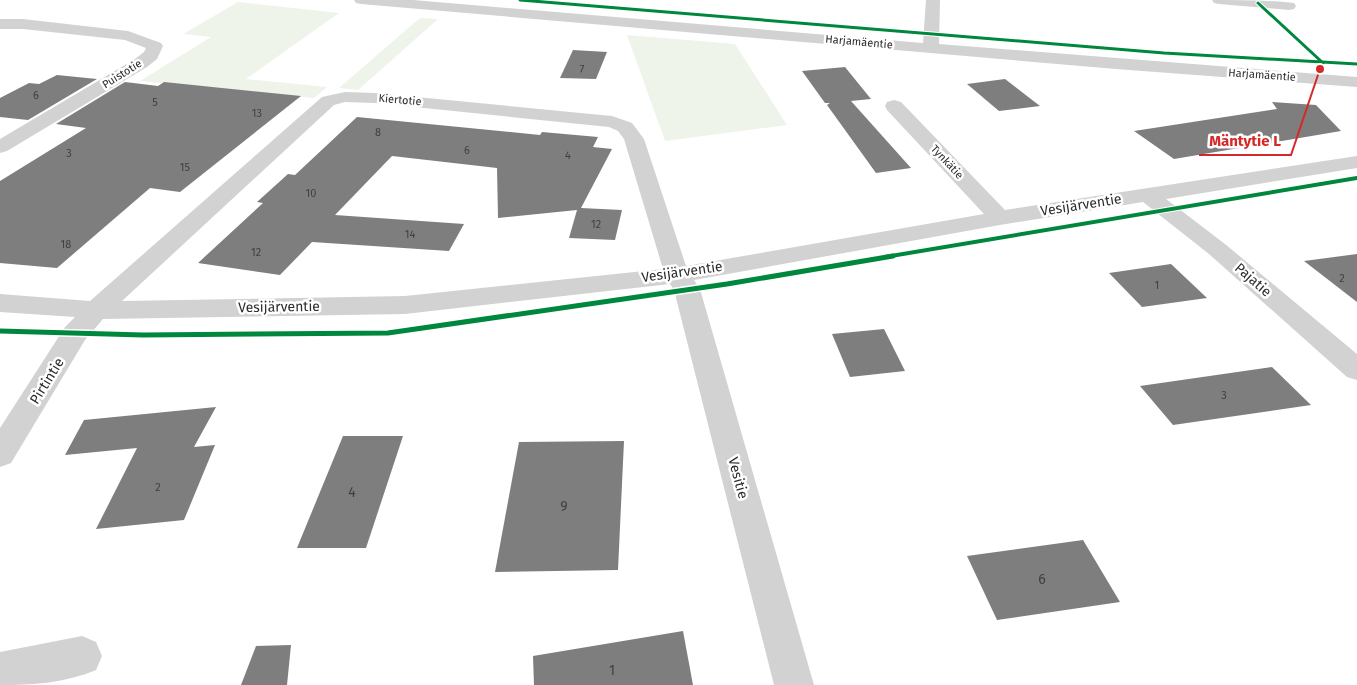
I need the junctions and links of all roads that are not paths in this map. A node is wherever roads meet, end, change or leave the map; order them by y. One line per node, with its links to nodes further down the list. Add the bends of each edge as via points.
1 (361, 0): 6 (street, Harjamäentie)
2 (933, 0): 6 (street)
3 (1219, 0): 4 (street)
4 (1289, 6)
5 (0, 24): 9 (street, Puistotie, via 128,36 155,46 151,55 141,63)
6 (931, 48): 7 (street, Harjamäentie)
7 (1357, 82)
8 (894, 106): 12 (street, Tynkätie)
9 (0, 147)
10 (1357, 162): 11 (street, Vesijärventie)
11 (1146, 194): 12 (street, Vesijärventie); 16 (street, Pajatie)
12 (1000, 218): 13 (street, Vesijärventie)
13 (677, 275): 15 (street, Vesijärventie, via 405,305); 15 (street, Kiertotie, via 634,139 625,127 590,119 345,97 321,106); 20 (street, Vesitie, via 687,288)
14 (0, 303): 15 (street, Vesijärventie)
15 (96, 310): 17 (street, Pirtintie, via 75,334)
16 (1357, 370)
17 (0, 454)
18 (82, 656): 19 (street)
19 (0, 672)
20 (794, 685)

